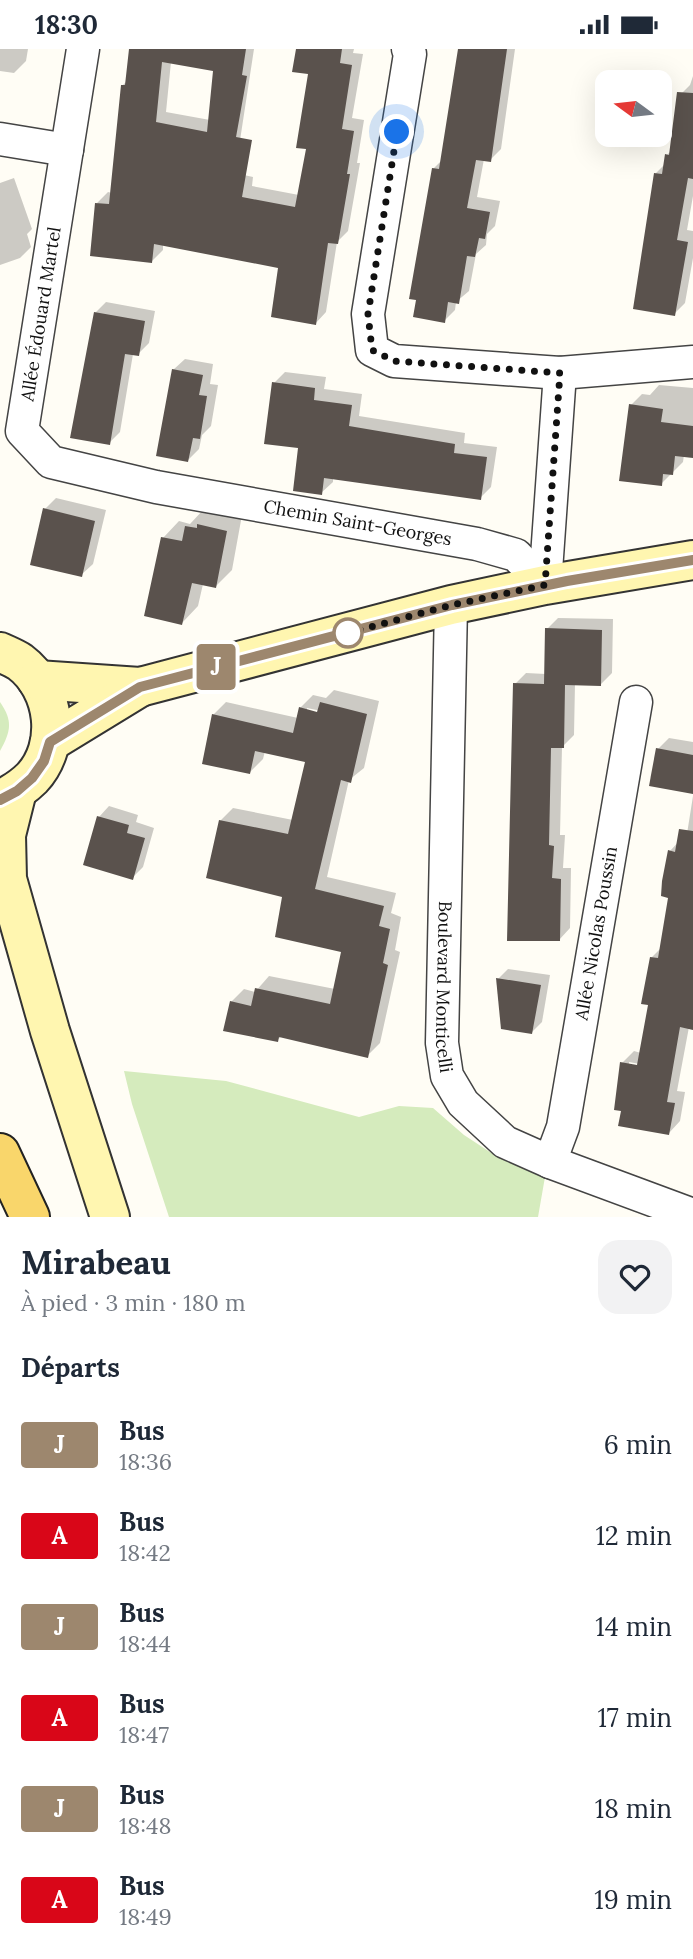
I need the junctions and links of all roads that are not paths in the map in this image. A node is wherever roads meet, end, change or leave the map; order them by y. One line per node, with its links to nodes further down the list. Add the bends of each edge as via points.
1 (83, 49): 4 (street, Allée Édouard Martel)
2 (408, 49): 6 (street, via 368,314 372,350 394,361)
3 (0, 139): 4 (street)
4 (67, 150): 7 (street, Allée Édouard Martel, via 22,431 51,462)
5 (693, 362): 6 (street)
6 (560, 373): 9 (street)
7 (156, 487): 9 (street, Chemin Saint-Georges, via 477,544 516,555)
8 (693, 560): 9 (main road)
9 (545, 585): 10 (main road)
10 (452, 605): 13 (main road); 18 (street, Boulevard Monticelli, via 442,1043 447,1076 463,1103 505,1142)
11 (0, 652): 12 (main road)
12 (37, 680): 13 (main road); 15 (main road, via 47,699)
13 (140, 687): 15 (main road)
14 (636, 702): 18 (street, Allée Nicolas Poussin, via 563,1128)
15 (50, 742): 16 (main road, via 32,778)
16 (9, 795): 21 (main road, via 7,879)
17 (0, 1153): 20 (main road)
18 (550, 1161): 19 (street, Boulevard Monticelli)
19 (693, 1215)
20 (30, 1217)
21 (110, 1217)

